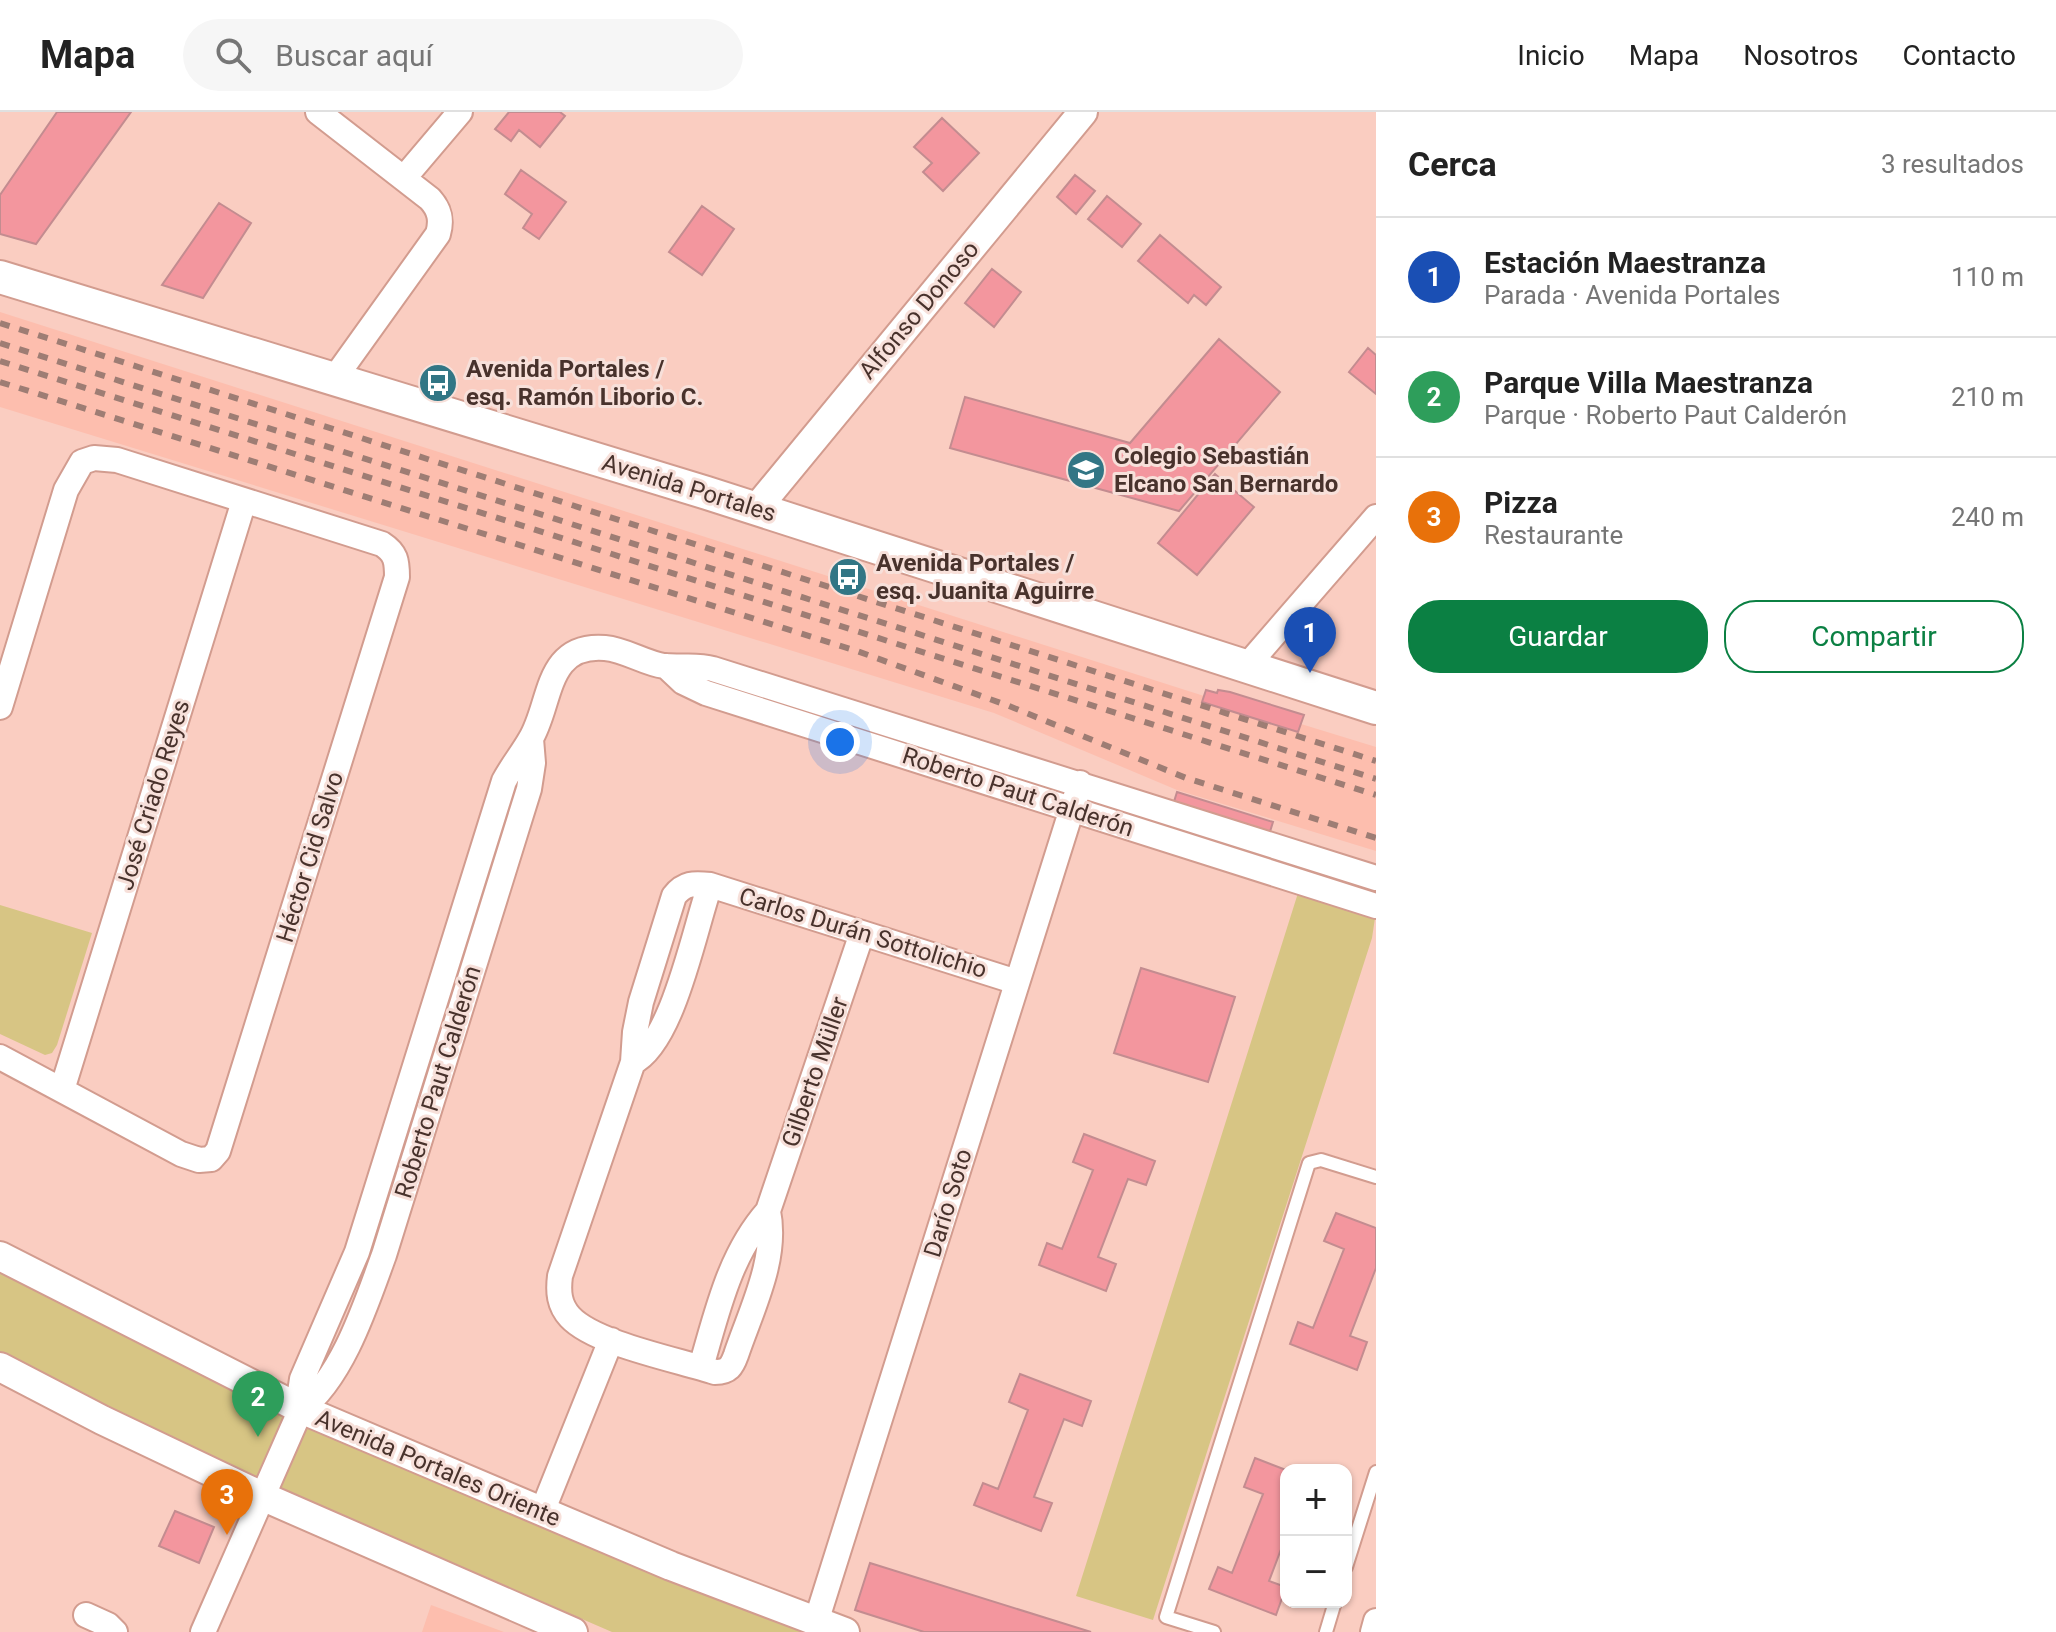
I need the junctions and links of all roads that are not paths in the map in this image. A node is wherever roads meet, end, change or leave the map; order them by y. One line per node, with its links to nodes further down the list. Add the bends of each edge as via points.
1 (318, 112): 4 (street)
2 (460, 112): 4 (street)
3 (1083, 112): 8 (street, Alfonso Donoso)
4 (404, 178): 6 (street, via 435,204 438,234)
5 (0, 277): 6 (main road, Avenida Portales)
6 (334, 379): 8 (main road, Avenida Portales)
7 (244, 501): 12 (street, via 117,460 82,462 66,490); 23 (street, José Criado Reyes); 23 (street, Héctor Cid Salvo, via 382,544 393,551 397,577 218,1151 211,1159 199,1160 181,1154)
8 (756, 509): 11 (main road, Avenida Portales)
9 (1376, 517): 11 (street)
10 (666, 666): 14 (street, Roberto Paut Calderón, via 713,669); 15 (street, Roberto Paut Calderón, via 694,688); 28 (street, Roberto Paut Calderón, via 607,648 578,652 557,670 531,739 504,781 357,1252 302,1379)
11 (1245, 668): 13 (main road, Avenida Portales)
12 (0, 707)
13 (1376, 708)
14 (1080, 783): 15 (street, Darío Soto); 16 (street, Roberto Paut Calderón)
15 (1071, 809): 18 (street, Roberto Paut Calderón); 20 (street, Darío Soto)
16 (1376, 878)
17 (710, 885): 19 (street, Carlos Durán Sottolichio); 22 (street, via 664,1021 650,1048); 22 (street, via 688,885 674,896 641,1002)
18 (1376, 906)
19 (862, 933): 20 (street, Carlos Durán Sottolichio); 26 (street, Gilberto Müller, via 768,1211 766,1265 733,1362 726,1371 715,1372)
20 (1017, 982): 36 (street, Darío Soto)
21 (0, 1057): 23 (street)
22 (633, 1062): 26 (street, Gilberto Müller, via 558,1288 564,1308 576,1322)
23 (62, 1090)
24 (1376, 1177): 41 (lane, via 1321,1160 1309,1163 1166,1617)
25 (0, 1256): 28 (street, Avenida Portales Oriente)
26 (611, 1340): 31 (street)
27 (0, 1367): 30 (street)
28 (301, 1409): 30 (street, Roberto Paut Calderón); 31 (street, Avenida Portales Oriente)
29 (1376, 1472): 32 (lane)
30 (264, 1497): 38 (street, Roberto Paut Calderón); 39 (street)
31 (542, 1512): 36 (street, Avenida Portales Oriente)
32 (1352, 1548)
33 (1333, 1608): 42 (lane)
34 (86, 1615): 37 (street)
35 (1376, 1621): 43 (street)
36 (816, 1622): 40 (street, Avenida Portales Oriente)
37 (115, 1632)
38 (203, 1632)
39 (573, 1632)
40 (845, 1632)
41 (1214, 1632)
42 (1326, 1632)
43 (1373, 1632)

